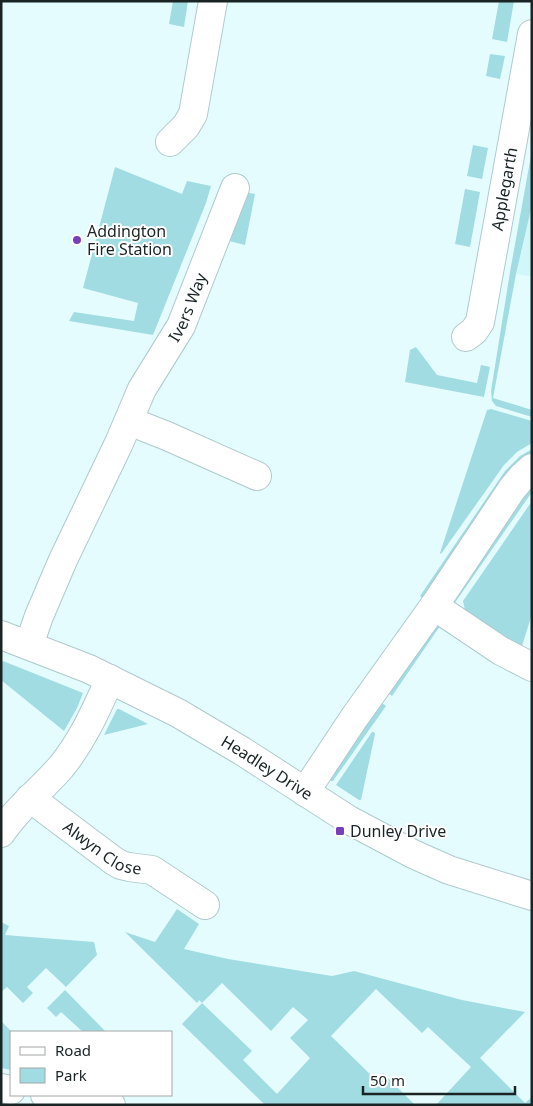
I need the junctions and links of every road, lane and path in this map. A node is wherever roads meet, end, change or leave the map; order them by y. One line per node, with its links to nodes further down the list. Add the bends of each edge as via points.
1 (213, 1): 3 (street, via 193,114)
2 (532, 34): 5 (street, Applegarth, via 480,322)
3 (170, 142)
4 (235, 188): 6 (street, Ivers Way, via 181,326 142,390)
5 (466, 337)
6 (129, 421): 8 (street); 11 (street, Ivers Way, via 62,560)
7 (532, 468): 9 (street, via 512,489)
8 (257, 476)
9 (434, 606): 12 (street, via 501,651); 14 (street)
10 (1, 635): 11 (street, Headley Drive)
11 (28, 645): 13 (street, Headley Drive)
12 (532, 667)
13 (110, 679): 14 (street, Headley Drive, via 242,750); 15 (street, via 78,744)
14 (305, 792): 17 (street, Headley Drive, via 367,831 428,862)
15 (30, 798): 16 (street); 18 (street, Alwyn Close, via 114,861 152,870)
16 (1, 833)
17 (532, 896)
18 (205, 905)
19 (52, 1096): 20 (street)
20 (111, 1105)

